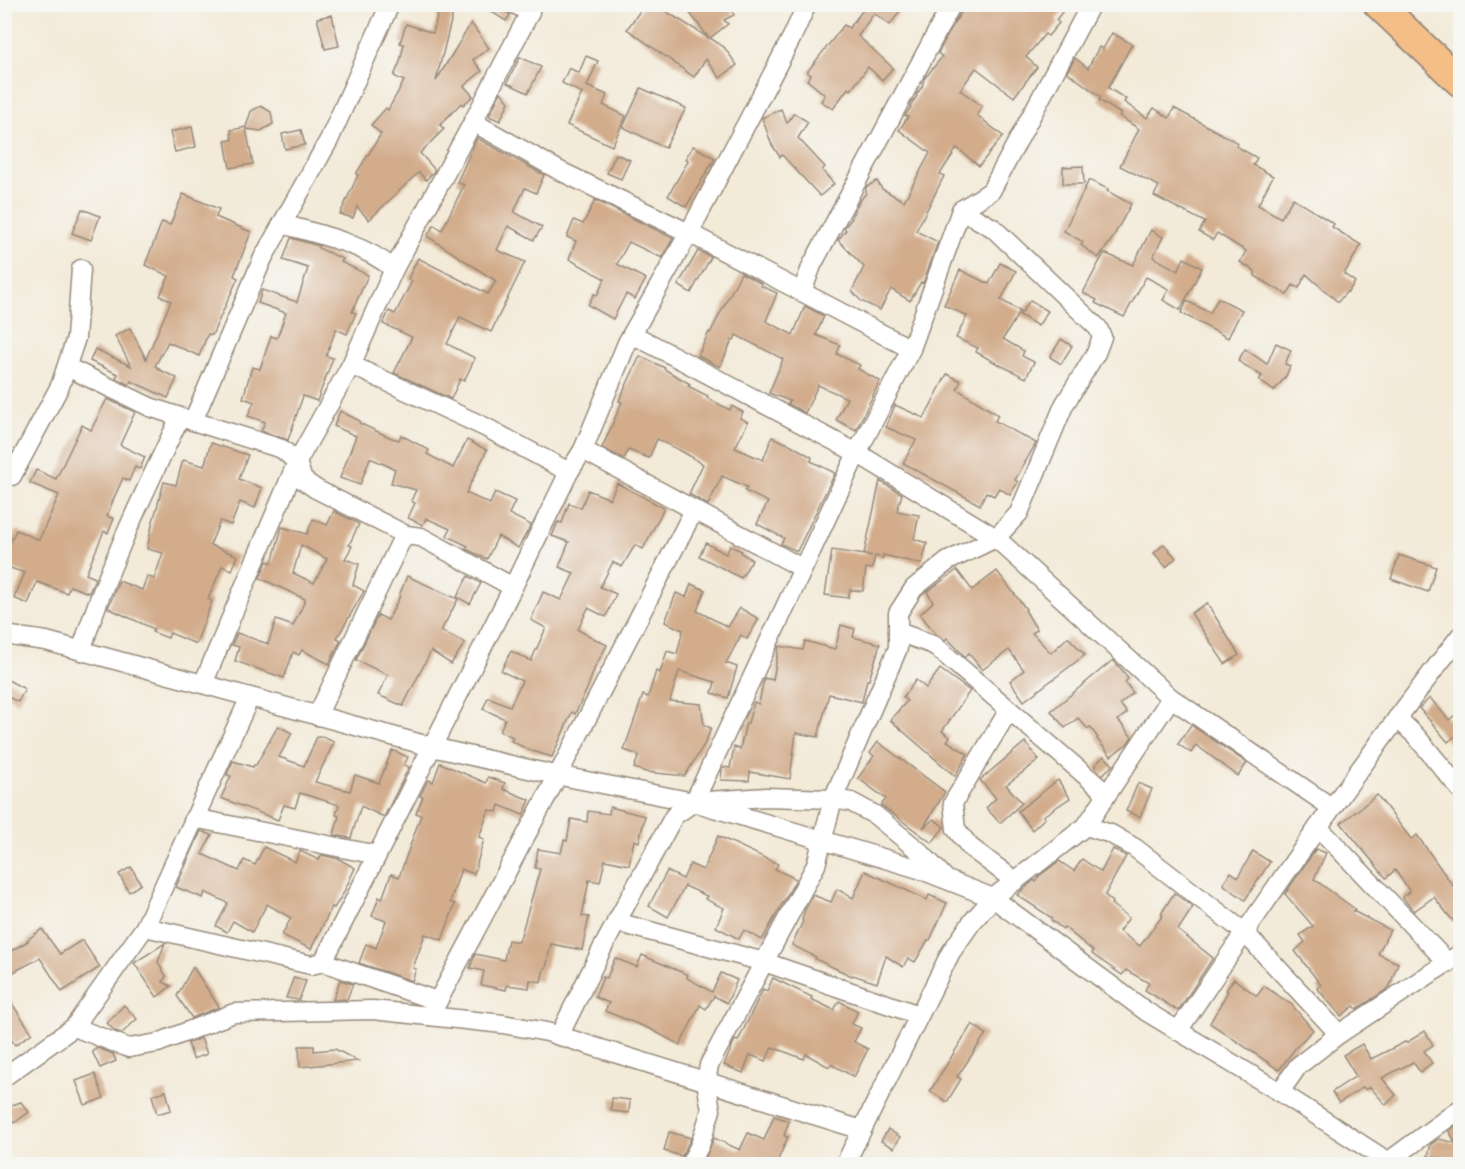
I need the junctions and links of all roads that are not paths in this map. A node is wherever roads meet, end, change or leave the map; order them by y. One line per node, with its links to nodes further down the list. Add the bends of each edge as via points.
1 (390, 4): 10 (street, via 329,140)
2 (514, 4): 8 (street, via 530,12)
3 (807, 4): 11 (street)
4 (952, 4): 14 (street, via 812,265)
5 (1091, 4): 9 (street, via 991,191)
6 (1378, 4): 7 (highway)
7 (1461, 82)
8 (473, 122): 11 (street, via 560,171); 13 (street)
9 (961, 210): 16 (street); 27 (street, via 993,228 1098,328 1102,337 1064,405 1019,513)
10 (282, 224): 13 (street, via 341,240 379,257); 19 (street)
11 (689, 233): 14 (street); 15 (street)
12 (81, 269): 18 (street, via 76,338)
13 (394, 269): 17 (street)
14 (802, 292): 16 (street)
15 (632, 334): 20 (street); 21 (street)
16 (911, 349): 21 (street)
17 (351, 365): 22 (street); 23 (street)
18 (66, 367): 19 (street, via 150,407); 24 (street, via 60,386)
19 (187, 419): 22 (street, via 282,449); 33 (street, via 121,542)
20 (583, 450): 23 (street); 25 (street)
21 (857, 453): 27 (street); 28 (street)
22 (297, 462): 26 (street, via 303,480 316,489); 34 (street)
23 (569, 472): 29 (street)
24 (12, 476)
25 (694, 510): 28 (street); 41 (street)
26 (406, 535): 29 (street, via 421,537); 38 (street)
27 (996, 538): 30 (street, via 948,561 914,588 898,613); 36 (street)
28 (802, 568): 45 (street)
29 (513, 586): 40 (street)
30 (898, 632): 37 (street, via 934,645); 44 (street, via 898,648)
31 (4, 635): 33 (street)
32 (1461, 636): 39 (street)
33 (81, 651): 34 (street)
34 (203, 684): 35 (street)
35 (250, 697): 38 (street); 47 (street)
36 (1171, 698): 43 (street); 46 (street)
37 (1009, 710): 43 (street); 53 (street, via 952,803 956,829 970,847)
38 (317, 716): 40 (street)
39 (1397, 718): 42 (street); 46 (street)
40 (432, 747): 41 (street); 51 (street)
41 (558, 775): 45 (street); 61 (street)
42 (1461, 789)
43 (1107, 794): 48 (street)
44 (833, 799): 45 (street, via 766,797); 50 (street); 52 (street, via 850,802 875,815)
45 (694, 802): 50 (street); 55 (street, via 674,816)
46 (1331, 807): 49 (street)
47 (194, 818): 51 (street); 56 (street)
48 (1086, 826): 53 (street); 57 (street, via 1135,848)
49 (1318, 827): 57 (street); 58 (street)
50 (823, 840): 52 (street); 60 (street, via 816,865)
51 (377, 855): 59 (street)
52 (947, 880): 54 (street)
53 (1015, 881): 54 (street)
54 (993, 898): 62 (street, via 951,952); 64 (street)
55 (616, 922): 60 (street); 66 (street)
56 (145, 927): 59 (street, via 311,965); 63 (street)
57 (1245, 932): 64 (street); 65 (street)
58 (1454, 959): 65 (street)
59 (323, 962): 61 (street)
60 (764, 962): 62 (street); 68 (street, via 709,1065)
61 (434, 1009): 63 (street, via 234,1013 158,1043 129,1048); 66 (street)
62 (919, 1015): 71 (street)
63 (74, 1027): 67 (street)
64 (1178, 1031): 69 (street)
65 (1339, 1034): 69 (street, via 1298,1066)
66 (559, 1036): 68 (street)
67 (4, 1077)
68 (706, 1082): 71 (street); 73 (street, via 711,1110)
69 (1280, 1092): 72 (street)
70 (1461, 1109): 72 (street)
71 (862, 1130): 74 (street)
72 (1388, 1163)
73 (690, 1164)
74 (845, 1164)

